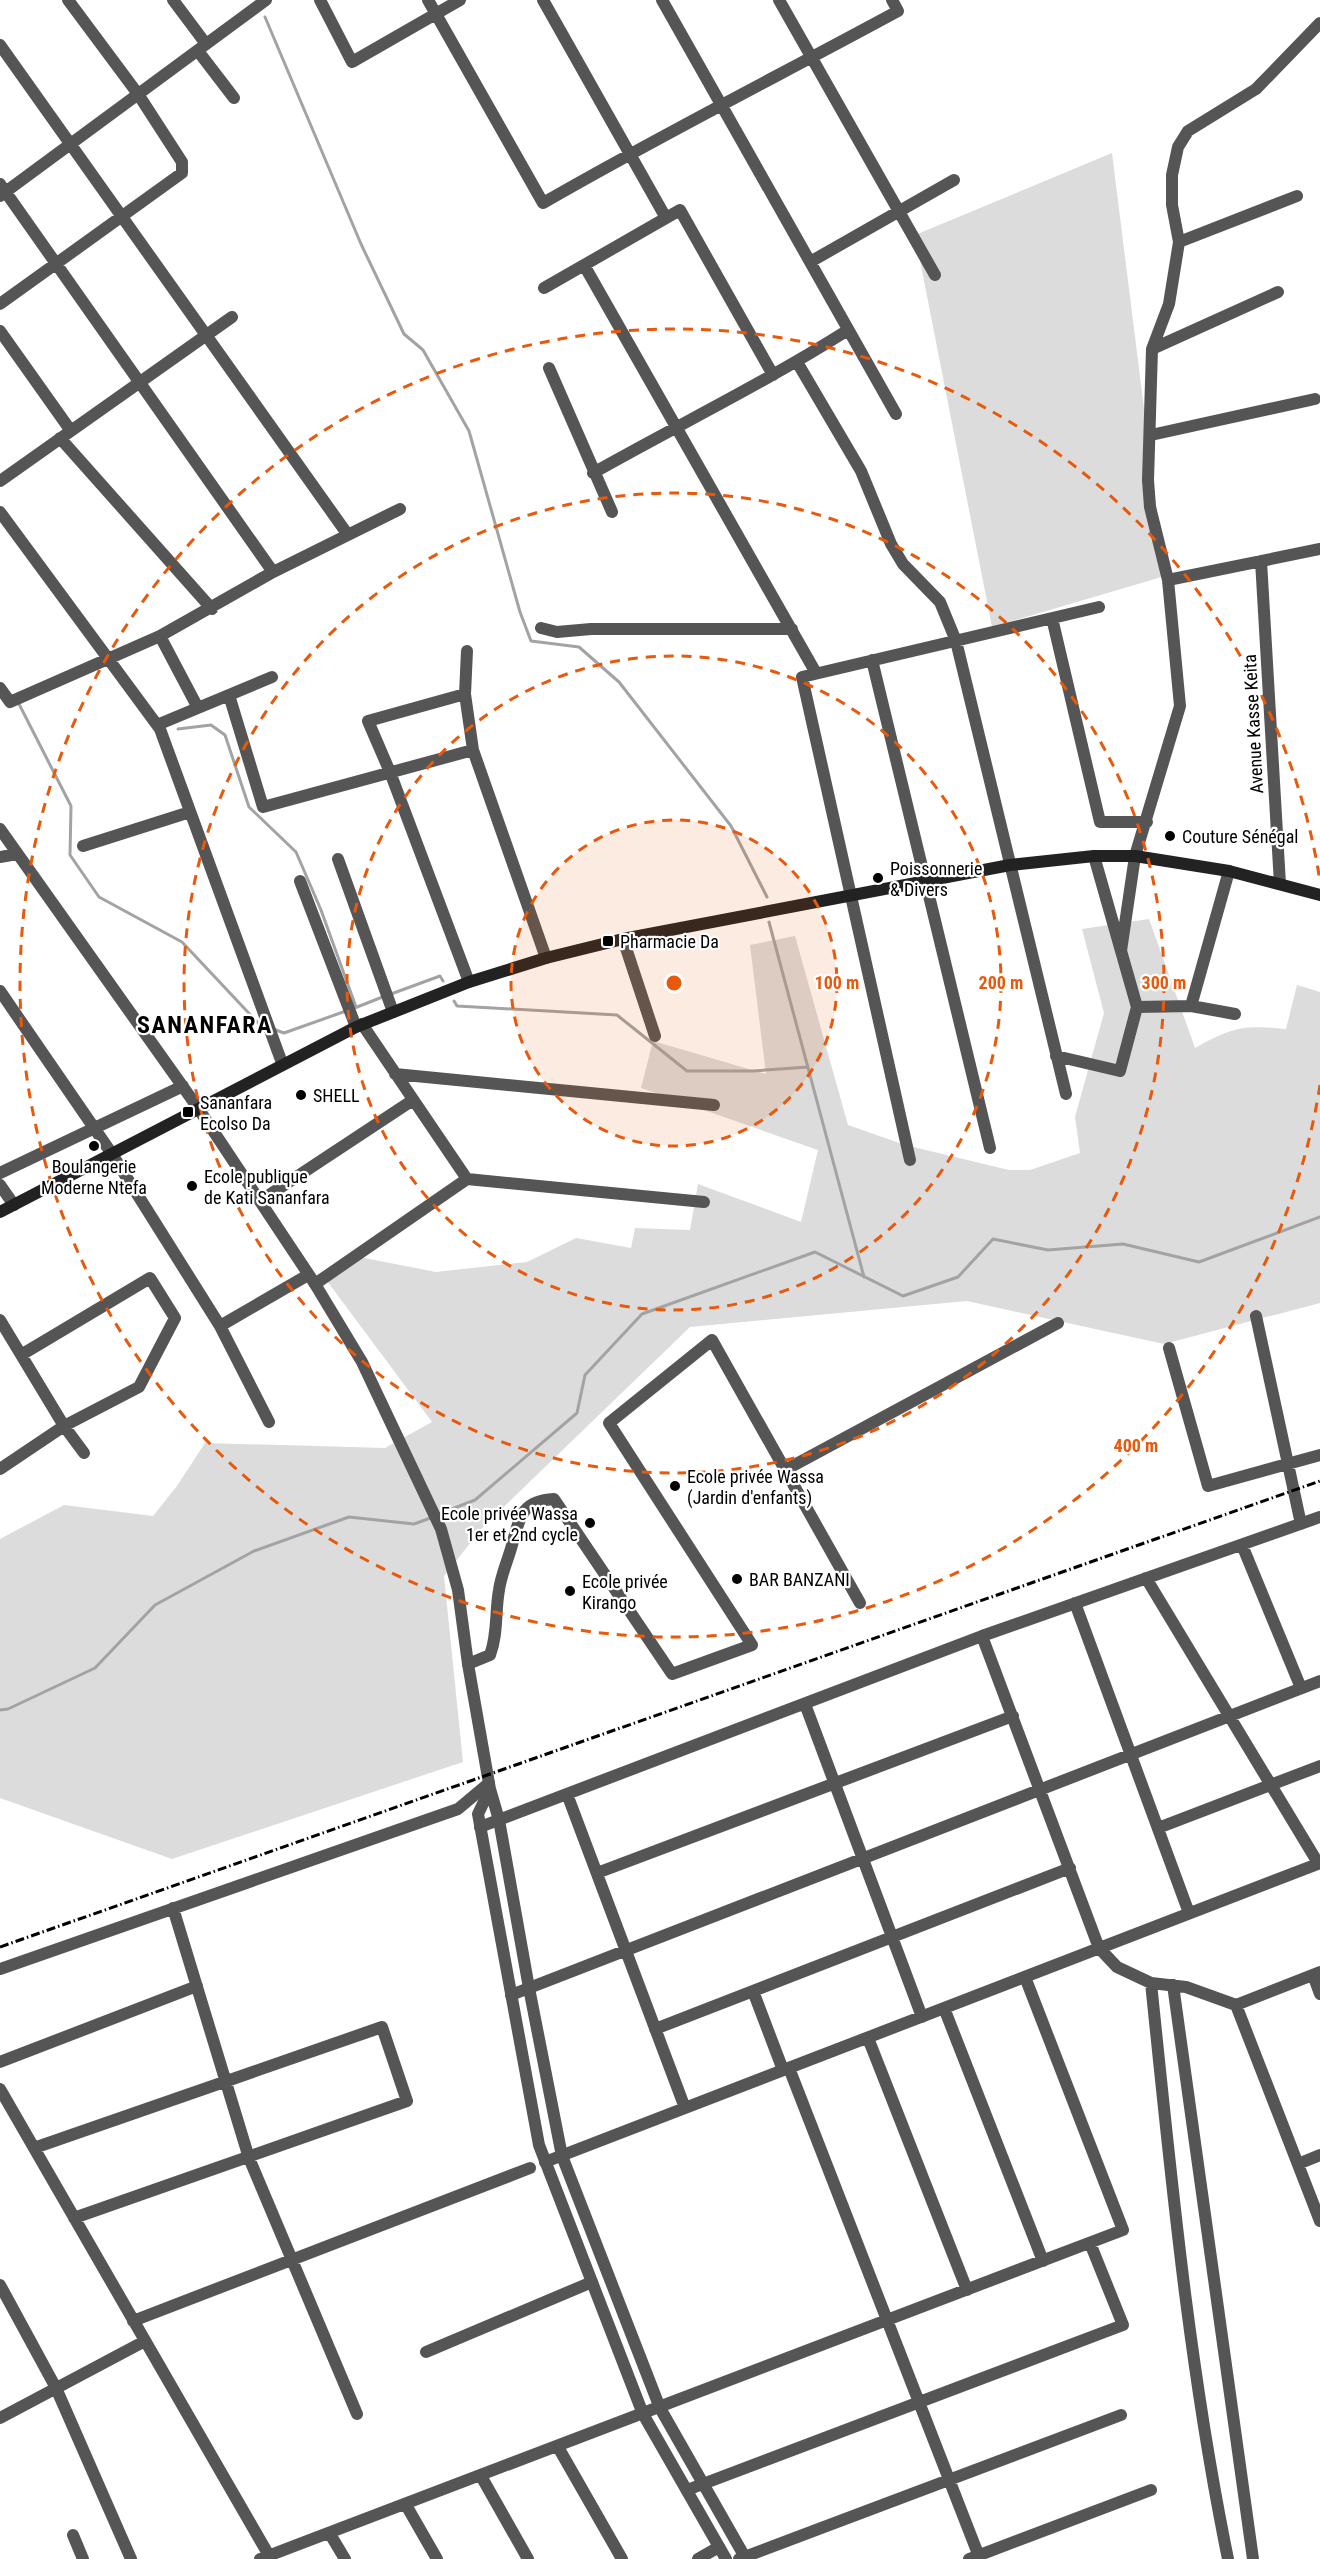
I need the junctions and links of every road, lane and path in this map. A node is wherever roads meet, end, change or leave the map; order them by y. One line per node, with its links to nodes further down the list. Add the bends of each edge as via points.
1 (68, 0): 16 (street)
2 (173, 0): 14 (street)
3 (266, 0): 14 (street)
4 (320, 0): 11 (street, via 352,62)
5 (428, 0): 11 (street)
6 (460, 0): 11 (street)
7 (543, 0): 20 (street)
8 (662, 0): 18 (street)
9 (779, 0): 15 (street)
10 (892, 0): 15 (street, via 898,10)
11 (436, 14): 20 (street, via 543,203)
12 (1320, 23): 27 (street, via 1256,88 1188,131 1178,147 1172,175 1172,205)
13 (0, 45): 19 (street)
14 (202, 47): 16 (street); 17 (street)
15 (812, 58): 18 (street); 24 (street)
16 (138, 94): 19 (street); 25 (street, via 183,168 182,173)
17 (234, 98)
18 (722, 107): 20 (street); 28 (street)
19 (70, 144): 22 (street); 25 (street)
20 (630, 153): 26 (street)
21 (954, 180): 24 (street)
22 (2, 190): 29 (street)
23 (1297, 196): 27 (street)
24 (899, 211): 28 (street); 31 (street)
25 (121, 215): 29 (street); 38 (street)
26 (666, 218): 30 (street); 42 (street, via 680,210)
27 (1179, 242): 39 (street, via 1169,304)
28 (810, 262): 36 (street)
29 (55, 263): 34 (street); 43 (street)
30 (585, 265): 32 (street); 46 (street)
31 (935, 275)
32 (544, 288)
33 (1278, 292): 39 (street)
34 (0, 304)
35 (232, 317): 38 (street)
36 (848, 330): 40 (street); 45 (street)
37 (0, 331): 47 (street)
38 (206, 335): 43 (street); 55 (street)
39 (1152, 349): 48 (street)
40 (797, 362): 42 (street); 66 (street, via 861,471 891,544 903,564 940,602)
41 (549, 368): 50 (street)
42 (773, 375): 46 (street)
43 (139, 382): 47 (street); 58 (street)
44 (1315, 399): 48 (street)
45 (896, 414)
46 (676, 426): 50 (street); 64 (street)
47 (71, 430): 49 (street)
48 (1151, 435): 59 (street, via 1150,507)
49 (60, 438): 51 (street); 61 (street)
50 (593, 473): 54 (street)
51 (1, 478)
52 (400, 509): 55 (street)
53 (0, 512): 68 (street)
54 (612, 512)
55 (348, 535): 58 (street)
56 (1320, 549): 57 (street)
57 (1261, 561): 59 (street); 92 (street, Avenue Kasse Keita)
58 (273, 572): 61 (street)
59 (1168, 580): 80 (street, via 1180,706)
60 (1099, 608): 62 (street)
61 (212, 609): 65 (street)
62 (1052, 618): 66 (street); 80 (street, via 1100,822)
63 (541, 628): 64 (street, via 557,632)
64 (792, 629): 70 (street)
65 (160, 636): 68 (street); 75 (street)
66 (956, 641): 69 (street); 88 (street)
67 (467, 651): 73 (street)
68 (107, 658): 72 (street, via 10,702); 76 (street)
69 (872, 660): 70 (street); 91 (street)
70 (816, 673): 94 (street, via 802,677)
71 (272, 677): 74 (street)
72 (0, 688)
73 (465, 694): 77 (street); 78 (street, via 368,721)
74 (229, 695): 75 (street); 78 (street, via 263,807)
75 (198, 708): 76 (street)
76 (157, 725): 79 (street)
77 (473, 750): 78 (street); 97 (street)
78 (390, 772): 98 (street)
79 (190, 812): 82 (street); 107 (street)
80 (1147, 822): 85 (street)
81 (0, 829): 83 (street)
82 (83, 846)
83 (17, 854): 86 (street); 109 (street)
84 (1094, 856): 85 (main road); 88 (main road); 96 (street)
85 (1135, 856): 89 (main road); 96 (street)
86 (0, 857)
87 (338, 859): 102 (street)
88 (1010, 864): 91 (main road); 106 (street)
89 (1229, 871): 92 (main road); 100 (street)
90 (300, 881): 104 (street)
91 (926, 881): 94 (main road); 115 (street)
92 (1280, 884): 93 (main road)
93 (1320, 894)
94 (850, 895): 95 (main road); 117 (street)
95 (623, 939): 97 (main road); 105 (street)
96 (1121, 951): 101 (street)
97 (546, 958): 98 (main road)
98 (469, 982): 102 (main road)
99 (0, 991): 114 (street)
100 (1191, 1006): 101 (street); 103 (street)
101 (1137, 1007): 106 (street, via 1120,1071)
102 (393, 1012): 104 (main road)
103 (1235, 1014)
104 (359, 1026): 107 (main road); 108 (street)
105 (655, 1036)
106 (1056, 1056): 110 (street)
107 (282, 1063): 113 (main road)
108 (395, 1074): 111 (street); 112 (street)
109 (183, 1086): 113 (street); 114 (street)
110 (1066, 1094)
111 (413, 1100): 119 (street); 121 (street)
112 (714, 1105)
113 (198, 1108): 116 (main road); 121 (street)
114 (94, 1128): 116 (street); 118 (street)
115 (990, 1148)
116 (112, 1154): 123 (main road); 129 (street)
117 (910, 1160)
118 (0, 1173)
119 (467, 1179): 122 (street); 125 (street)
120 (0, 1185): 123 (street)
121 (260, 1201): 125 (street)
122 (704, 1202)
123 (14, 1205): 124 (main road)
124 (0, 1212)
125 (311, 1280): 129 (street); 146 (street, via 362,1362 441,1529 458,1590)
126 (1256, 1316): 136 (street)
127 (0, 1320): 131 (street)
128 (1058, 1323): 138 (street)
129 (220, 1326): 132 (street)
130 (1169, 1348): 136 (street, via 1208,1486)
131 (21, 1355): 133 (street); 133 (street, via 150,1278 175,1318 139,1387)
132 (269, 1422)
133 (64, 1426): 134 (street); 137 (street)
134 (84, 1453)
135 (1320, 1455): 136 (street)
136 (1288, 1464): 140 (street)
137 (0, 1469)
138 (785, 1470): 144 (street); 146 (street, via 712,1340 609,1423 752,1646 672,1674 554,1499 539,1500 519,1518 499,1590 495,1643 490,1655)
139 (1320, 1517): 140 (street)
140 (1301, 1524): 141 (street)
141 (1242, 1545): 142 (street); 148 (street)
142 (1146, 1578): 143 (street); 151 (street)
143 (1075, 1603): 145 (street); 152 (street)
144 (860, 1604)
145 (982, 1636): 149 (street); 150 (street)
146 (468, 1664): 156 (street)
147 (1320, 1681): 148 (street)
148 (1301, 1688): 151 (street)
149 (805, 1704): 154 (street); 158 (street)
150 (1013, 1716): 154 (street); 157 (street)
151 (1229, 1716): 152 (street); 155 (street)
152 (1130, 1755): 157 (street); 161 (street)
153 (1320, 1766): 155 (street)
154 (834, 1783): 162 (street); 165 (street)
155 (1270, 1785): 161 (street); 163 (street)
156 (490, 1786): 159 (street); 160 (street, via 478,1814); 166 (street, via 458,1809)
157 (1041, 1790): 162 (street); 164 (street)
158 (567, 1794): 159 (street); 165 (street)
159 (499, 1820): 160 (street); 177 (street)
160 (480, 1827): 180 (street)
161 (1158, 1828): 167 (street)
162 (862, 1859): 168 (street); 170 (street)
163 (1319, 1863): 167 (street)
164 (1070, 1868): 168 (street); 169 (street)
165 (597, 1873): 170 (street)
166 (173, 1908): 171 (street); 176 (street)
167 (1190, 1913): 169 (street)
168 (892, 1937): 178 (street); 183 (street)
169 (1099, 1948): 173 (street); 174 (street, via 1117,1967)
170 (626, 1951): 177 (street); 184 (street)
171 (0, 1969)
172 (1316, 1973): 179 (street); 181 (street)
173 (1025, 1977): 182 (street); 200 (street, via 1123,2230)
174 (1151, 1983): 175 (street); 238 (street, via 1182,2276)
175 (1173, 1985): 181 (street); 239 (street)
176 (197, 1986): 186 (street); 188 (street)
177 (529, 1988): 180 (street); 193 (street)
178 (753, 1991): 184 (street); 187 (street)
179 (1320, 1994)
180 (511, 1995): 195 (street)
181 (1236, 2004): 196 (street)
182 (944, 2008): 183 (street); 202 (street)
183 (921, 2017): 185 (street)
184 (655, 2029): 190 (street)
185 (868, 2038): 187 (street); 205 (street)
186 (0, 2062)
187 (786, 2069): 190 (street); 206 (street)
188 (226, 2081): 191 (street); 194 (street); 194 (street, via 382,2026 407,2101)
189 (0, 2089): 191 (street)
190 (685, 2108): 193 (street)
191 (34, 2148): 198 (street)
192 (1320, 2155): 196 (street)
193 (562, 2156): 195 (street); 212 (street)
194 (249, 2158): 198 (street); 201 (street)
195 (545, 2162): 203 (street)
196 (1298, 2163): 199 (street)
197 (530, 2168): 201 (street)
198 (74, 2218): 207 (street)
199 (1320, 2221)
200 (1090, 2243): 202 (street); 211 (street, via 1123,2325)
201 (291, 2261): 207 (street); 213 (street)
202 (1043, 2261): 205 (street)
203 (592, 2282): 209 (street); 214 (street)
204 (0, 2285): 210 (street)
205 (967, 2290): 206 (street)
206 (888, 2320): 211 (street); 212 (street)
207 (133, 2321): 208 (street)
208 (145, 2341): 210 (street); 227 (street)
209 (426, 2352)
210 (56, 2388): 216 (street); 231 (street)
211 (919, 2402): 219 (street); 220 (street)
212 (660, 2408): 214 (street); 220 (street)
213 (357, 2414)
214 (643, 2414): 217 (street); 221 (street)
215 (1121, 2415): 219 (street)
216 (0, 2418)
217 (558, 2447): 218 (street); 235 (street)
218 (481, 2476): 223 (street); 234 (street)
219 (950, 2480): 228 (street); 229 (street)
220 (704, 2484): 221 (street); 228 (street)
221 (687, 2490): 226 (street)
222 (1151, 2490): 229 (street)
223 (406, 2505): 224 (street); 233 (street)
224 (330, 2534): 227 (street); 232 (street)
225 (73, 2535): 230 (street)
226 (719, 2547): 236 (street); 237 (street)
227 (266, 2558)
228 (743, 2558)
229 (976, 2558)
230 (83, 2559)
231 (131, 2559)
232 (345, 2559)
233 (437, 2559)
234 (528, 2559)
235 (622, 2559)
236 (699, 2559)
237 (726, 2559)
238 (1228, 2559)
239 (1253, 2559)

